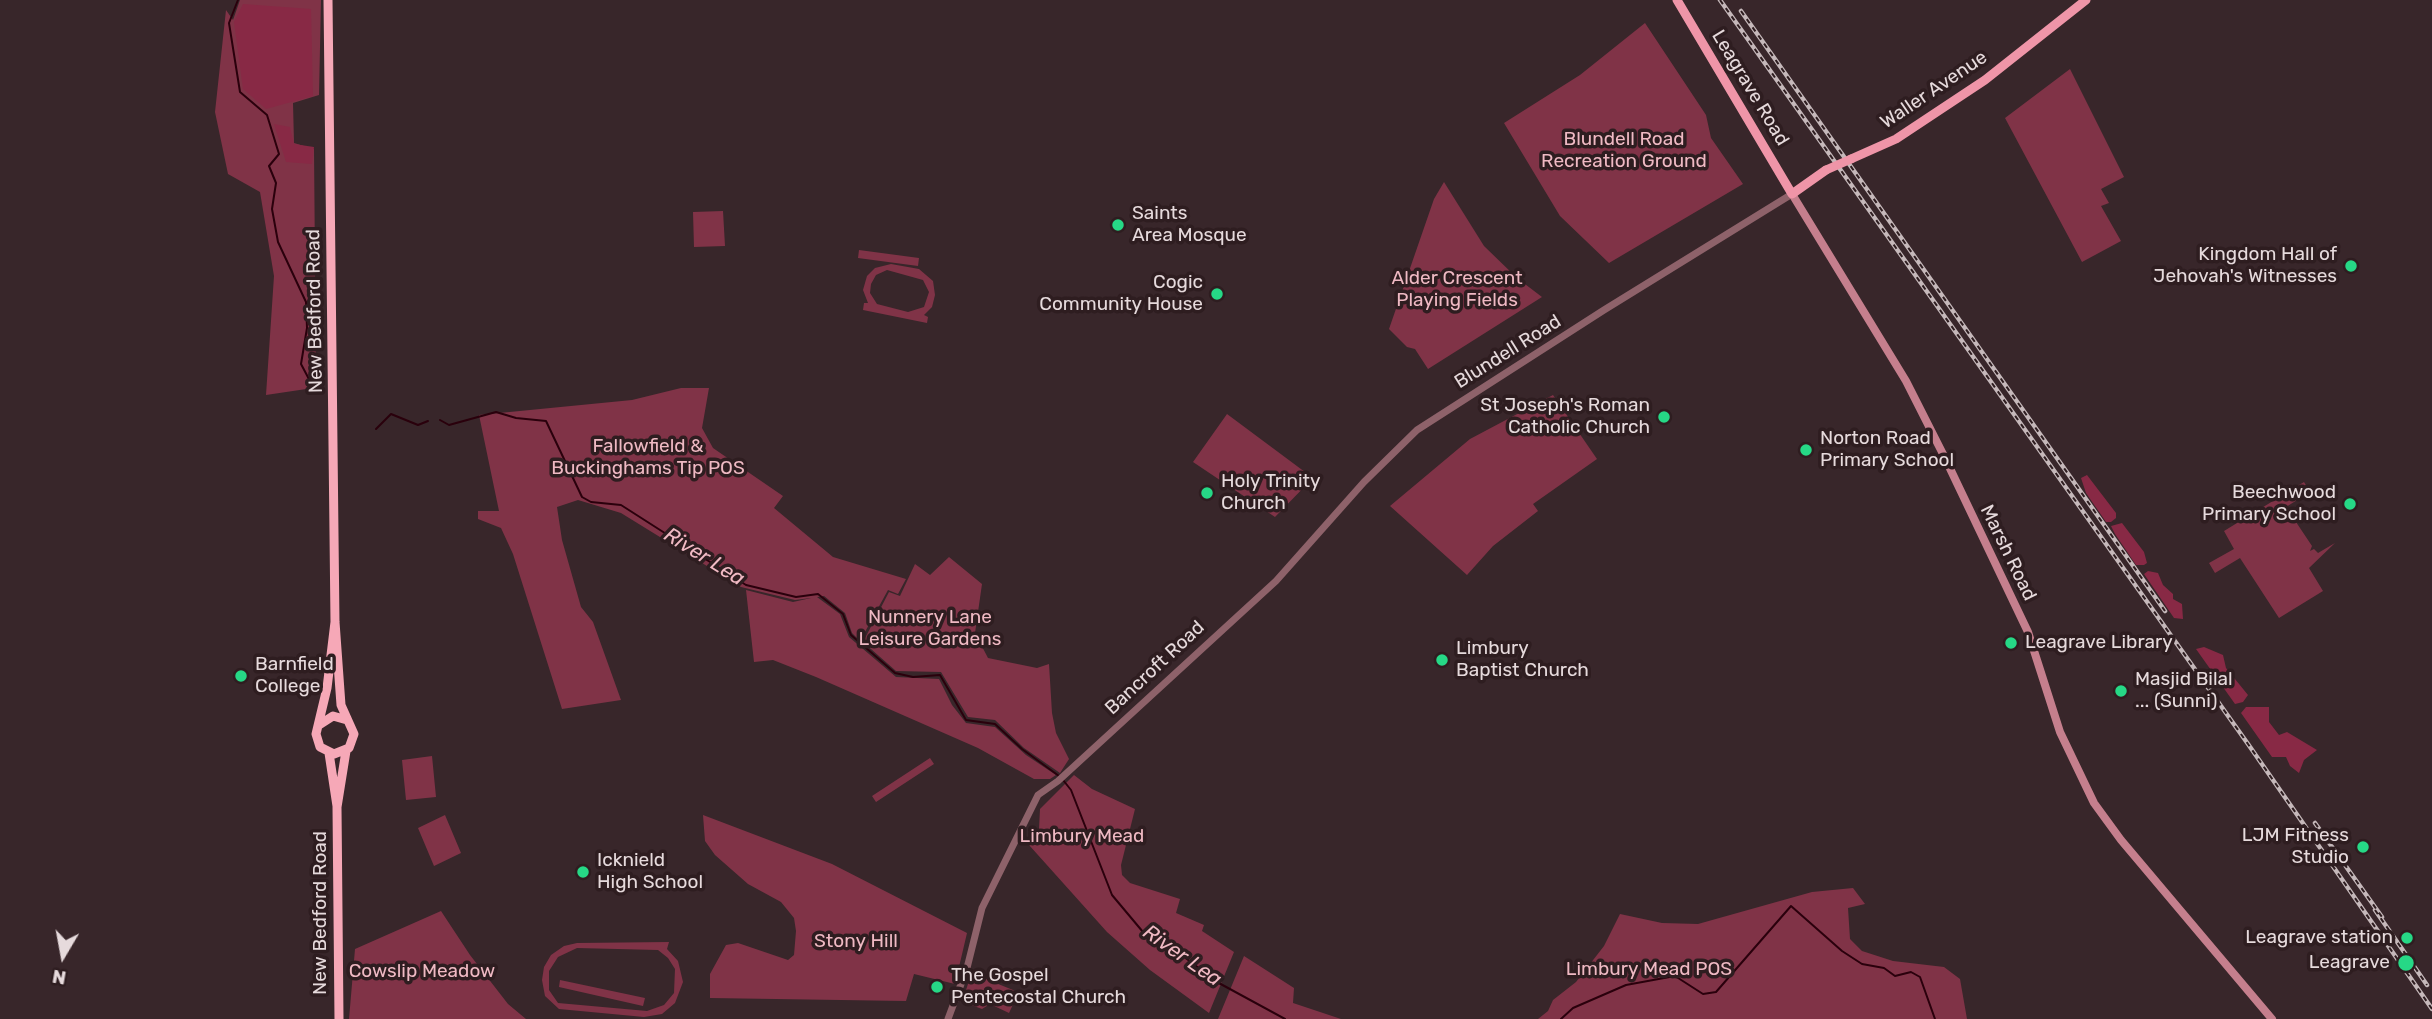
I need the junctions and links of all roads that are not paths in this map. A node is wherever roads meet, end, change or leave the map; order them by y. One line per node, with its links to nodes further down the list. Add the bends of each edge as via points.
1 (328, 0): 8 (highway, New Bedford Road)
2 (1677, 0): 4 (main road, Leagrave Road)
3 (2086, 0): 5 (main road, Waller Avenue, bridge, via 1985,80 1896,139)
4 (1779, 171): 5 (main road, via 1796,181); 6 (main road, Leagrave Road)
5 (1811, 180): 6 (main road, Waller Avenue)
6 (1792, 194): 7 (street, Blundell Road, via 1418,430 1364,482); 16 (main road, Marsh Road, via 1906,381 1945,458 2028,632 2060,732 2094,803)
7 (1276, 581): 15 (street, Bancroft Road, via 1038,795 978,919)
8 (335, 622): 9 (highway, New Bedford Road, via 341,705); 10 (highway, New Bedford Road)
9 (348, 721): 10 (highway, via 333,716); 11 (highway, via 354,734)
10 (319, 725): 12 (highway, via 317,742)
11 (345, 751): 12 (highway); 13 (highway, New Bedford Road)
12 (328, 753): 13 (highway, New Bedford Road)
13 (337, 807): 14 (highway, New Bedford Road)
14 (339, 1019)
15 (948, 1019)
16 (2272, 1019)

